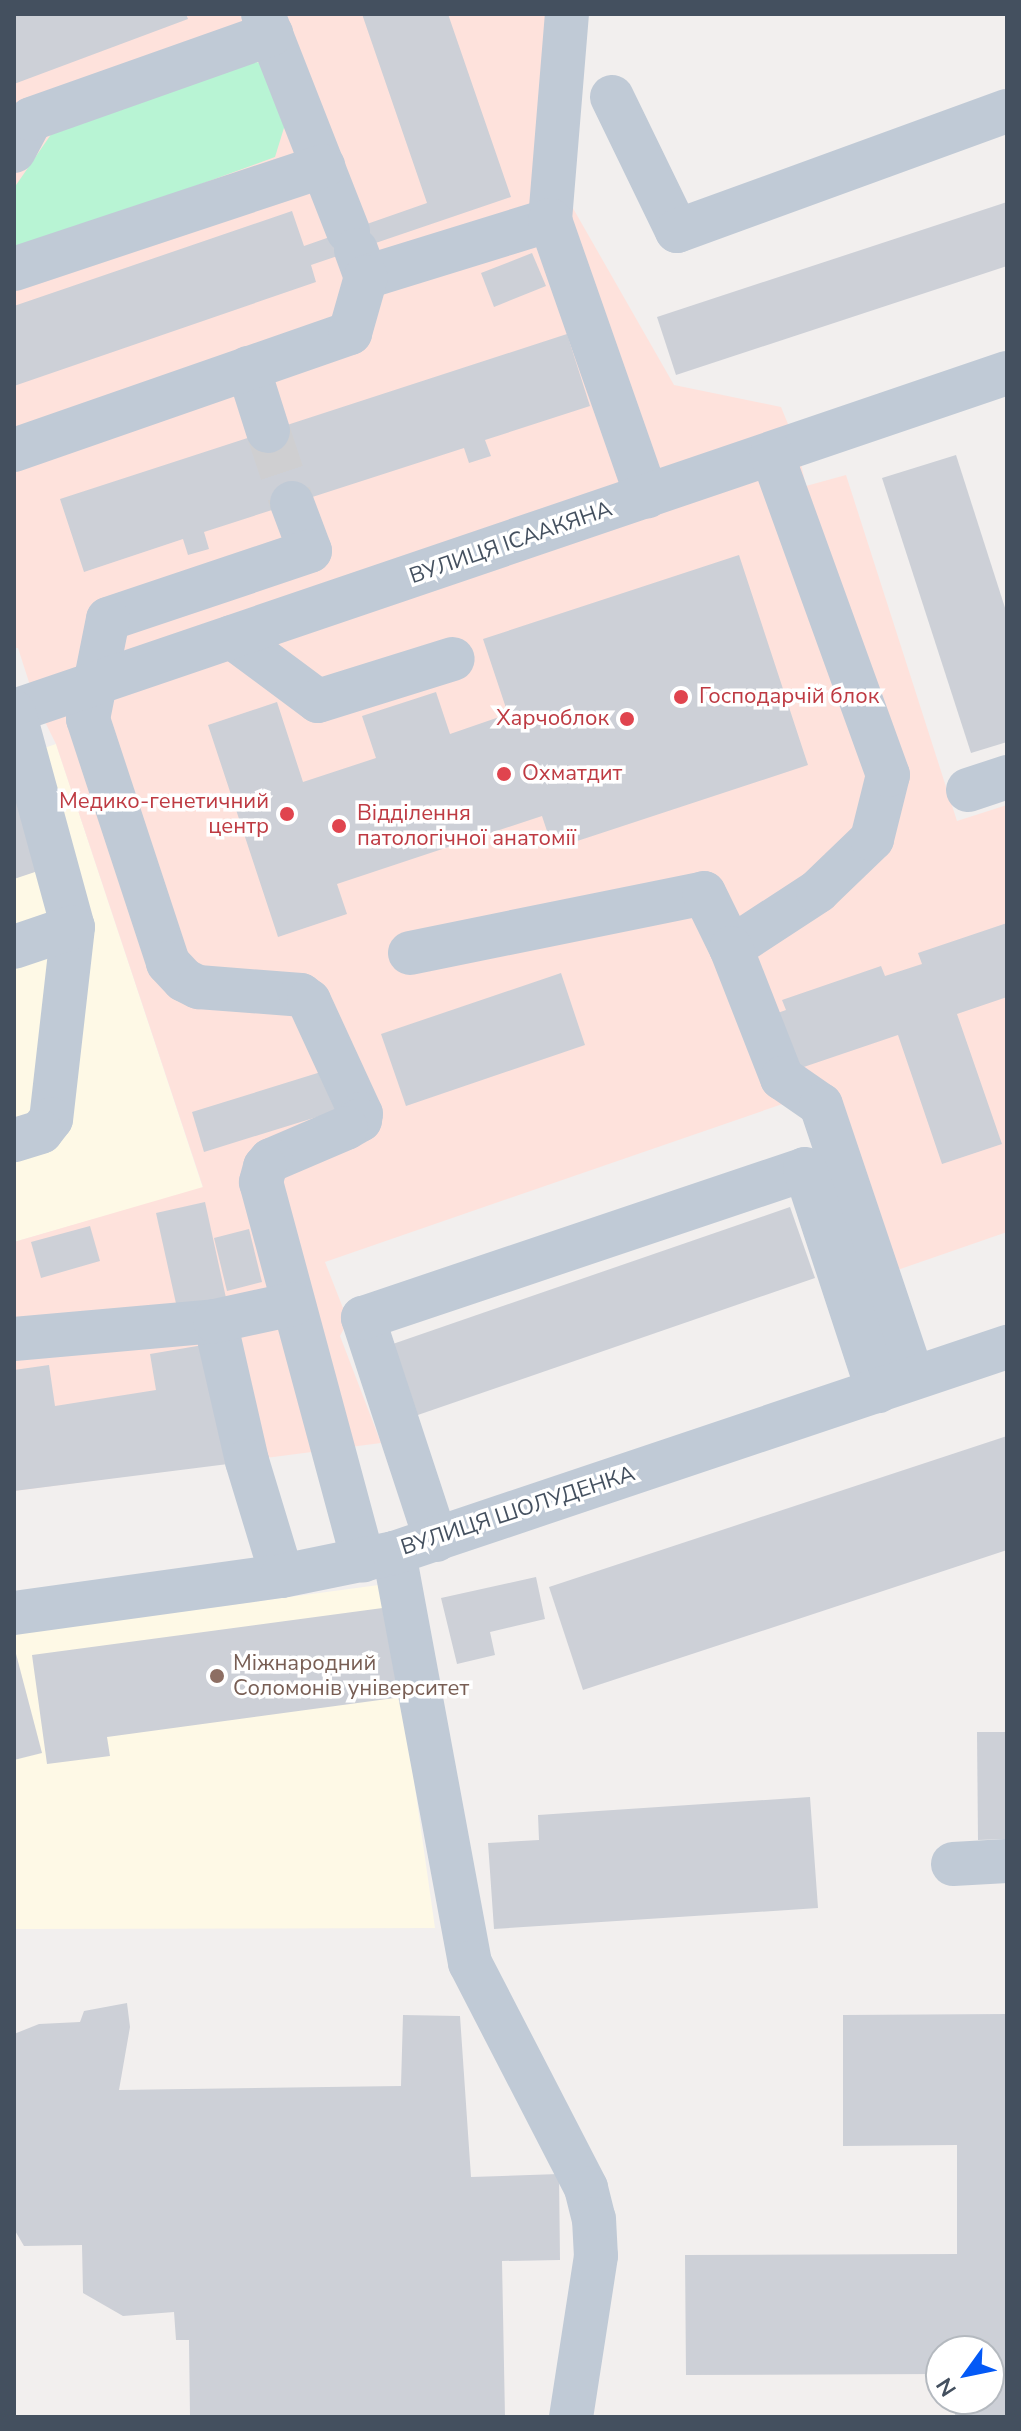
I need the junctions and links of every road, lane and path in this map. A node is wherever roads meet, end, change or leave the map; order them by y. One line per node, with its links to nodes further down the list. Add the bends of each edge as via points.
1 (567, 14): 7 (street)
2 (267, 24): 5 (street, via 31,119); 6 (street)
3 (612, 97): 4 (street, via 677,231)
4 (1007, 111)
5 (14, 151)
6 (323, 166): 8 (street); 9 (street)
7 (550, 220): 8 (street); 15 (street)
8 (357, 253): 10 (street, via 350,333)
9 (14, 269)
10 (248, 368): 12 (street); 13 (street)
11 (1007, 373): 14 (street, ВУЛИЦЯ ІСААКЯНА)
12 (268, 431)
13 (14, 450)
14 (772, 454): 15 (street, ВУЛИЦЯ ІСААКЯНА); 23 (street, via 888,775 872,839 818,891)
15 (647, 497): 17 (street, ВУЛИЦЯ ІСААКЯНА)
16 (292, 503): 19 (street, via 310,551 108,619)
17 (232, 637): 18 (street, via 318,701); 19 (street, ВУЛИЦЯ ІСААКЯНА)
18 (453, 659)
19 (93, 684): 20 (street, ВУЛИЦЯ ІСААКЯНА); 26 (street, via 88,719 168,963 198,987 301,995 309,1001 361,1114 356,1123 265,1167 263,1196)
20 (14, 711): 21 (street)
21 (73, 927): 22 (street); 25 (street, via 51,1119 41,1132)
22 (14, 947)
23 (731, 948): 24 (street, via 704,893); 30 (street, via 782,1078 821,1105)
24 (410, 953)
25 (14, 1140)
26 (293, 1304): 27 (street); 32 (street)
27 (215, 1321): 28 (street); 33 (street, via 247,1461)
28 (14, 1339)
29 (1007, 1347): 30 (street, ВУЛИЦЯ ШОЛУДЕНКА)
30 (895, 1384): 31 (street, ВУЛИЦЯ ШОЛУДЕНКА); 31 (street, via 805,1169 363,1318)
31 (436, 1540): 32 (street, ВУЛИЦЯ ШОЛУДЕНКА)
32 (378, 1556): 33 (street, ВУЛИЦЯ ШОЛУДЕНКА); 37 (street, via 470,1963 586,2188 594,2219 596,2256)
33 (282, 1576): 34 (street, ВУЛИЦЯ ШОЛУДЕНКА)
34 (14, 1613)
35 (1007, 1861): 36 (street)
36 (953, 1864)
37 (571, 2417)

